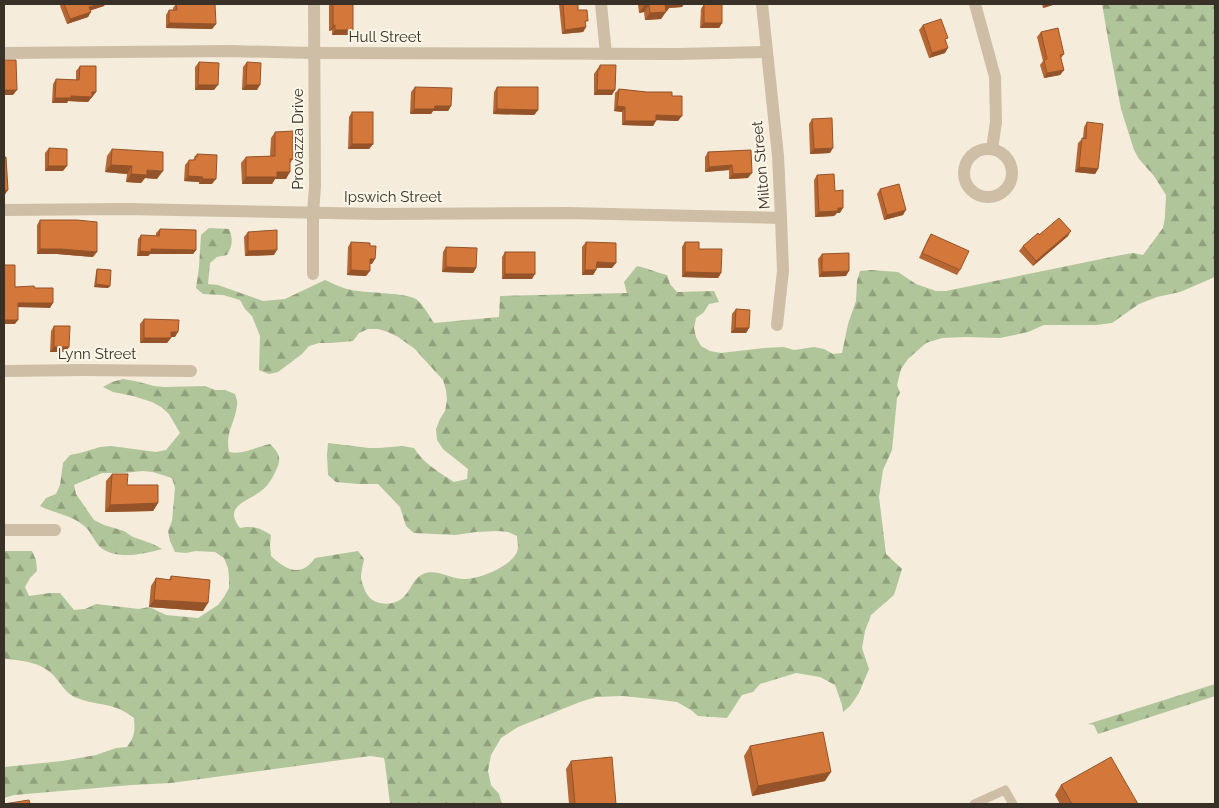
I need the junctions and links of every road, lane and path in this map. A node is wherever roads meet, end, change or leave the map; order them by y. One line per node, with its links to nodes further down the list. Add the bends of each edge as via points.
1 (314, 4): 7 (street, Provazza Drive)
2 (601, 4): 8 (street)
3 (762, 4): 5 (street, Milton Street)
4 (975, 4): 9 (street, via 995,77 996,122)
5 (767, 52): 8 (street, Hull Street); 12 (street, Milton Street)
6 (4, 53): 7 (street, Hull Street)
7 (314, 53): 8 (street, Hull Street); 11 (street, Provazza Drive)
8 (606, 54)
9 (992, 149)
10 (4, 210): 11 (street, Ipswich Street)
11 (313, 213): 12 (street, Ipswich Street, via 558,213); 13 (street, Provazza Drive)
12 (781, 218): 14 (street, Milton Street, via 783,271)
13 (313, 274)
14 (777, 325)
15 (191, 370): 16 (street, Lynn Street)
16 (4, 371)
17 (4, 530): 18 (street)
18 (55, 530)
19 (974, 804): 20 (lane, via 1004,790)
20 (1013, 804)

